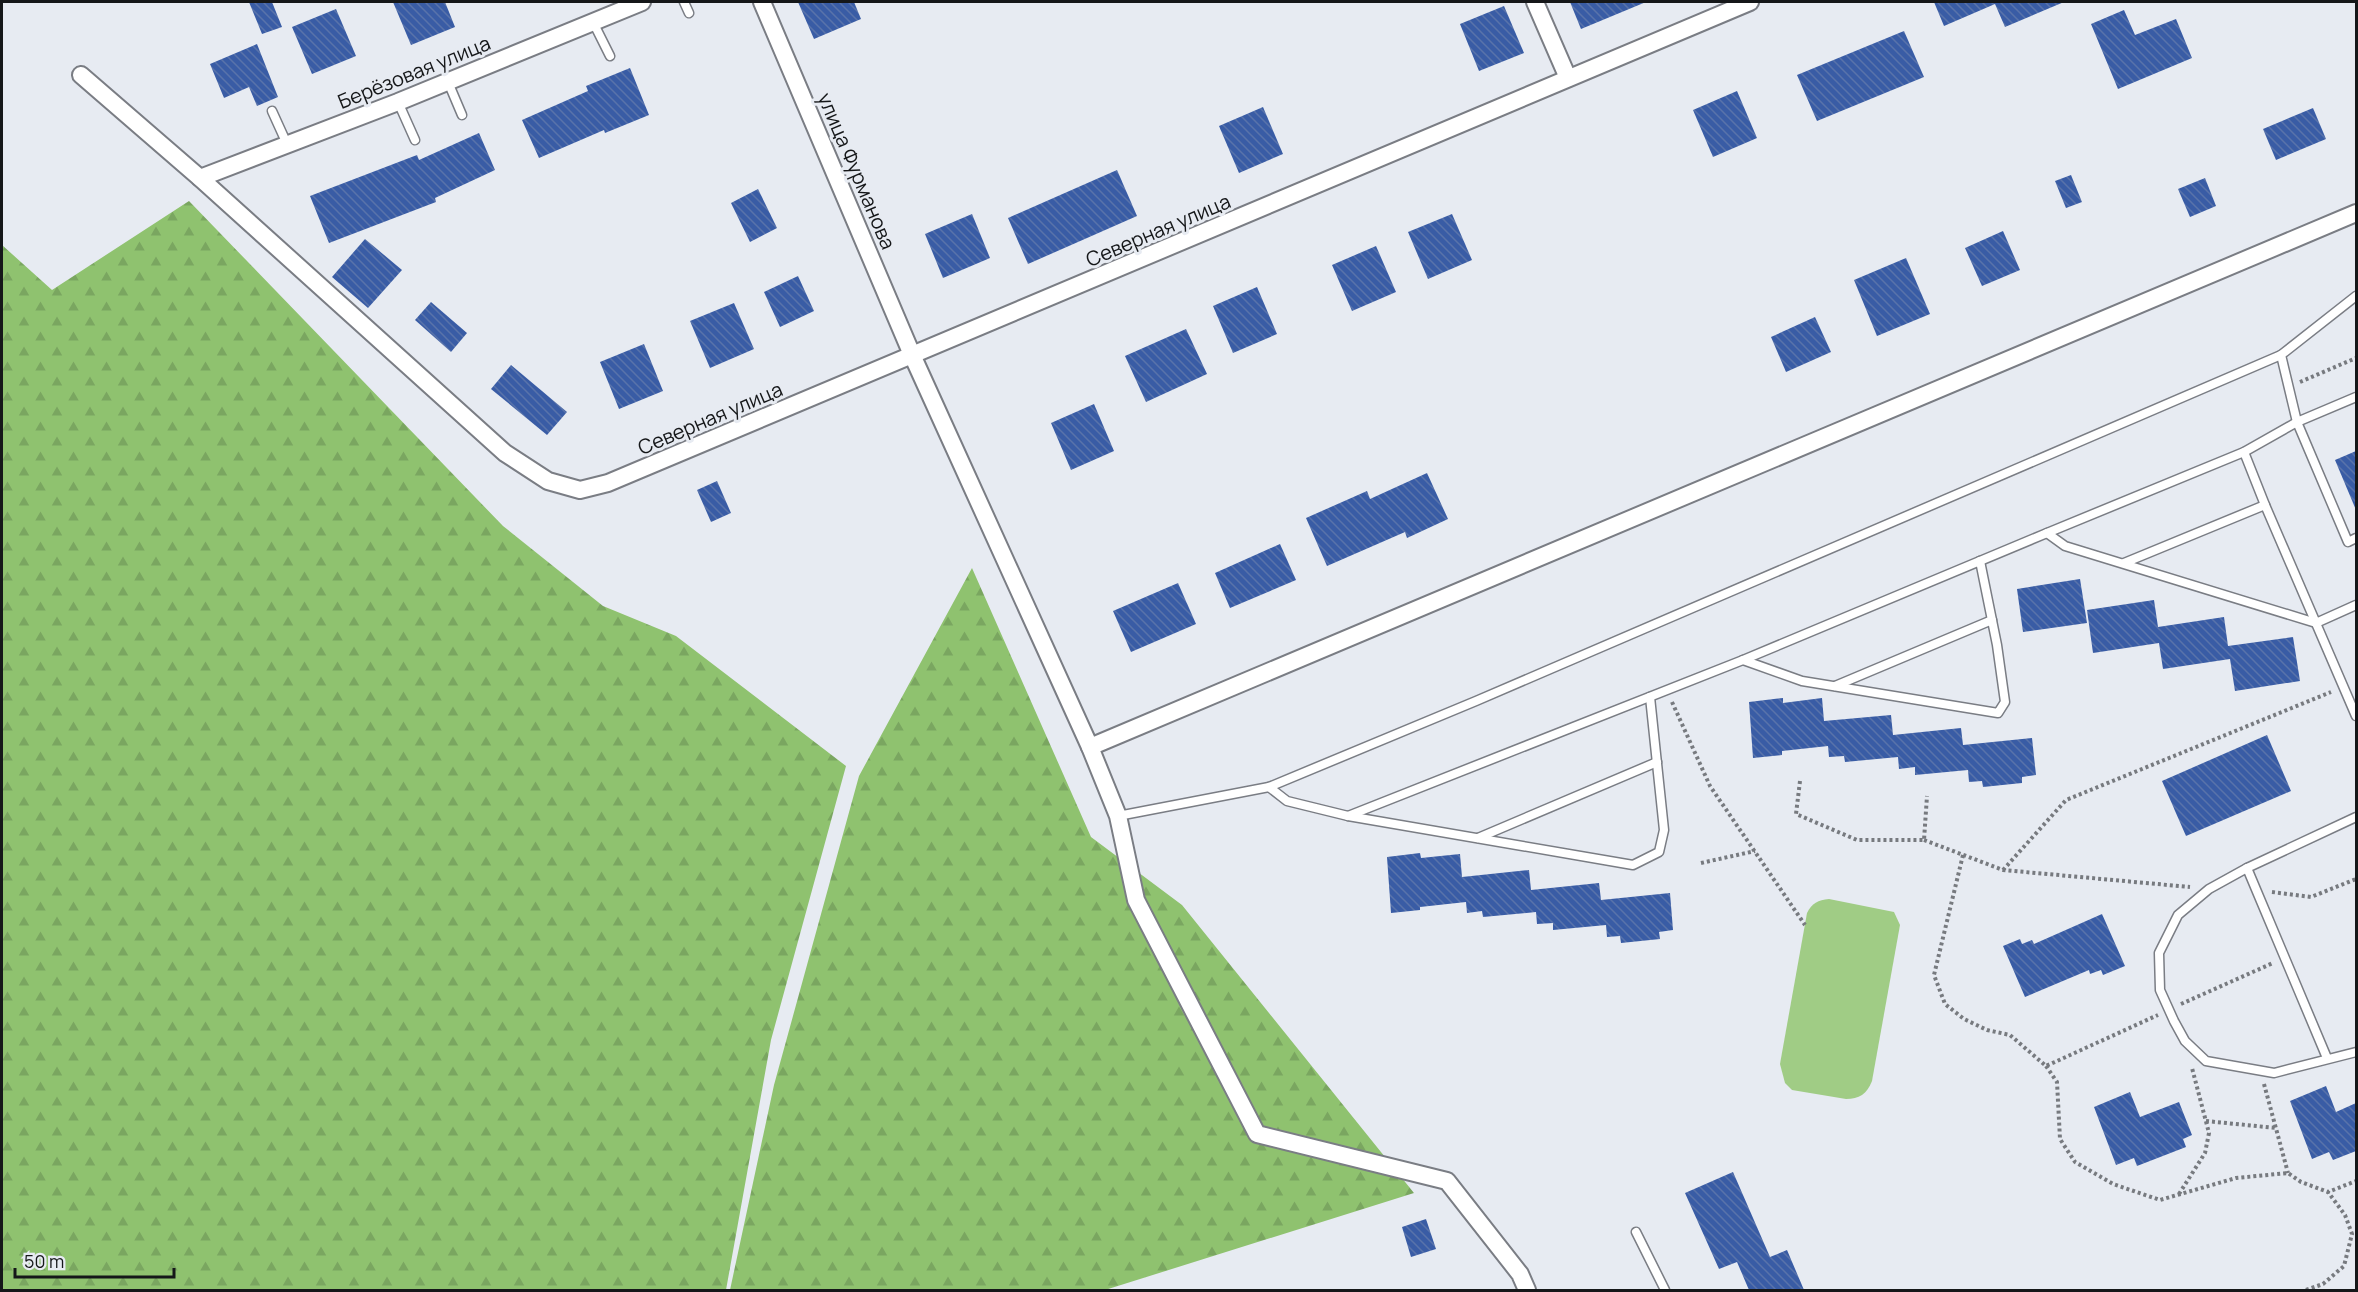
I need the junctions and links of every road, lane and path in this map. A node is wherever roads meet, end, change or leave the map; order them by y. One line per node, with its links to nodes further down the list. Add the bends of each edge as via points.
1 (642, 2): 7 (street, Берёзовая улица)
2 (684, 2): 6 (lane)
3 (762, 2): 21 (street, улица Фурманова)
4 (1535, 2): 10 (street)
5 (1750, 2): 10 (street, Северная улица)
6 (689, 13)
7 (593, 22): 8 (lane); 11 (street, Берёзовая улица)
8 (610, 56)
9 (81, 75): 17 (street)
10 (1568, 78): 21 (street, Северная улица)
11 (447, 81): 12 (street, Берёзовая улица); 14 (lane)
12 (398, 102): 15 (lane); 16 (street, Берёзовая улица)
13 (272, 111): 16 (lane)
14 (462, 115)
15 (415, 140)
16 (287, 144): 17 (street, Берёзовая улица)
17 (200, 178): 21 (street, Северная улица, via 505,453 548,481 580,490 619,479)
18 (2356, 213): 41 (street)
19 (2356, 296): 20 (lane)
20 (2281, 355): 23 (lane); 44 (lane)
21 (913, 357): 41 (street, улица Фурманова)
22 (2356, 358): 23 (path)
23 (2288, 387): 25 (lane)
24 (2356, 397): 25 (lane)
25 (2296, 422): 26 (lane); 29 (lane, via 2348,542)
26 (2244, 452): 27 (lane); 28 (lane)
27 (2265, 505): 31 (lane); 34 (lane)
28 (2046, 533): 30 (lane); 31 (lane, via 2066,546)
29 (2356, 538)
30 (1980, 561): 33 (lane); 35 (lane)
31 (2124, 563): 34 (lane)
32 (2356, 605): 34 (lane)
33 (1992, 620): 36 (lane); 36 (lane, via 2005,702 1998,713)
34 (2316, 623): 37 (lane)
35 (1743, 660): 36 (lane, via 1802,681); 38 (lane)
36 (1835, 686)
37 (2344, 687): 40 (lane); 55 (path, via 2066,800)
38 (1667, 690): 39 (lane); 51 (path, via 1710,786)
39 (1650, 697): 42 (lane); 47 (lane)
40 (2356, 716)
41 (1090, 747): 46 (street, улица Фурманова)
42 (1657, 762): 49 (lane); 49 (lane, via 1664,831 1659,852 1633,865)
43 (1800, 781): 50 (path, via 1796,814 1857,840)
44 (1269, 787): 46 (lane); 47 (lane, via 1287,801)
45 (1927, 796): 50 (path)
46 (1118, 816): 74 (street, улица Фурманова, via 1136,900 1257,1134 1447,1181 1520,1274)
47 (1348, 816): 49 (lane)
48 (2356, 817): 54 (lane)
49 (1478, 838)
50 (1923, 840): 52 (path)
51 (1755, 851): 53 (path); 59 (path)
52 (1963, 855): 55 (path); 65 (path, via 1934,975 1945,1004 1987,1030 2010,1035)
53 (1701, 863)
54 (2247, 868): 57 (lane); 58 (lane)
55 (2003, 870): 57 (path)
56 (2356, 879): 58 (path, via 2311,897)
57 (2209, 889): 61 (lane, via 2178,915 2159,953 2160,990)
58 (2257, 890): 60 (lane)
59 (1805, 925)
60 (2285, 958): 61 (path); 64 (lane)
61 (2169, 1010): 62 (lane); 65 (path)
62 (2185, 1041): 66 (lane, via 2206,1060); 67 (path)
63 (2356, 1052): 64 (lane)
64 (2327, 1058): 66 (lane, via 2274,1073)
65 (2046, 1066): 72 (path, via 2057,1082 2060,1139 2075,1162 2113,1184 2160,1200)
66 (2260, 1070): 68 (path)
67 (2206, 1121): 68 (path); 72 (path, via 2209,1134 2205,1154)
68 (2276, 1128): 69 (path)
69 (2288, 1173): 71 (path); 72 (path, via 2236,1178)
70 (2356, 1180): 71 (path)
71 (2328, 1192): 76 (path, via 2345,1215 2352,1234 2344,1266 2323,1284)
72 (2179, 1195)
73 (1636, 1232): 75 (lane)
74 (1527, 1290)
75 (1665, 1290)
76 (2306, 1290)

